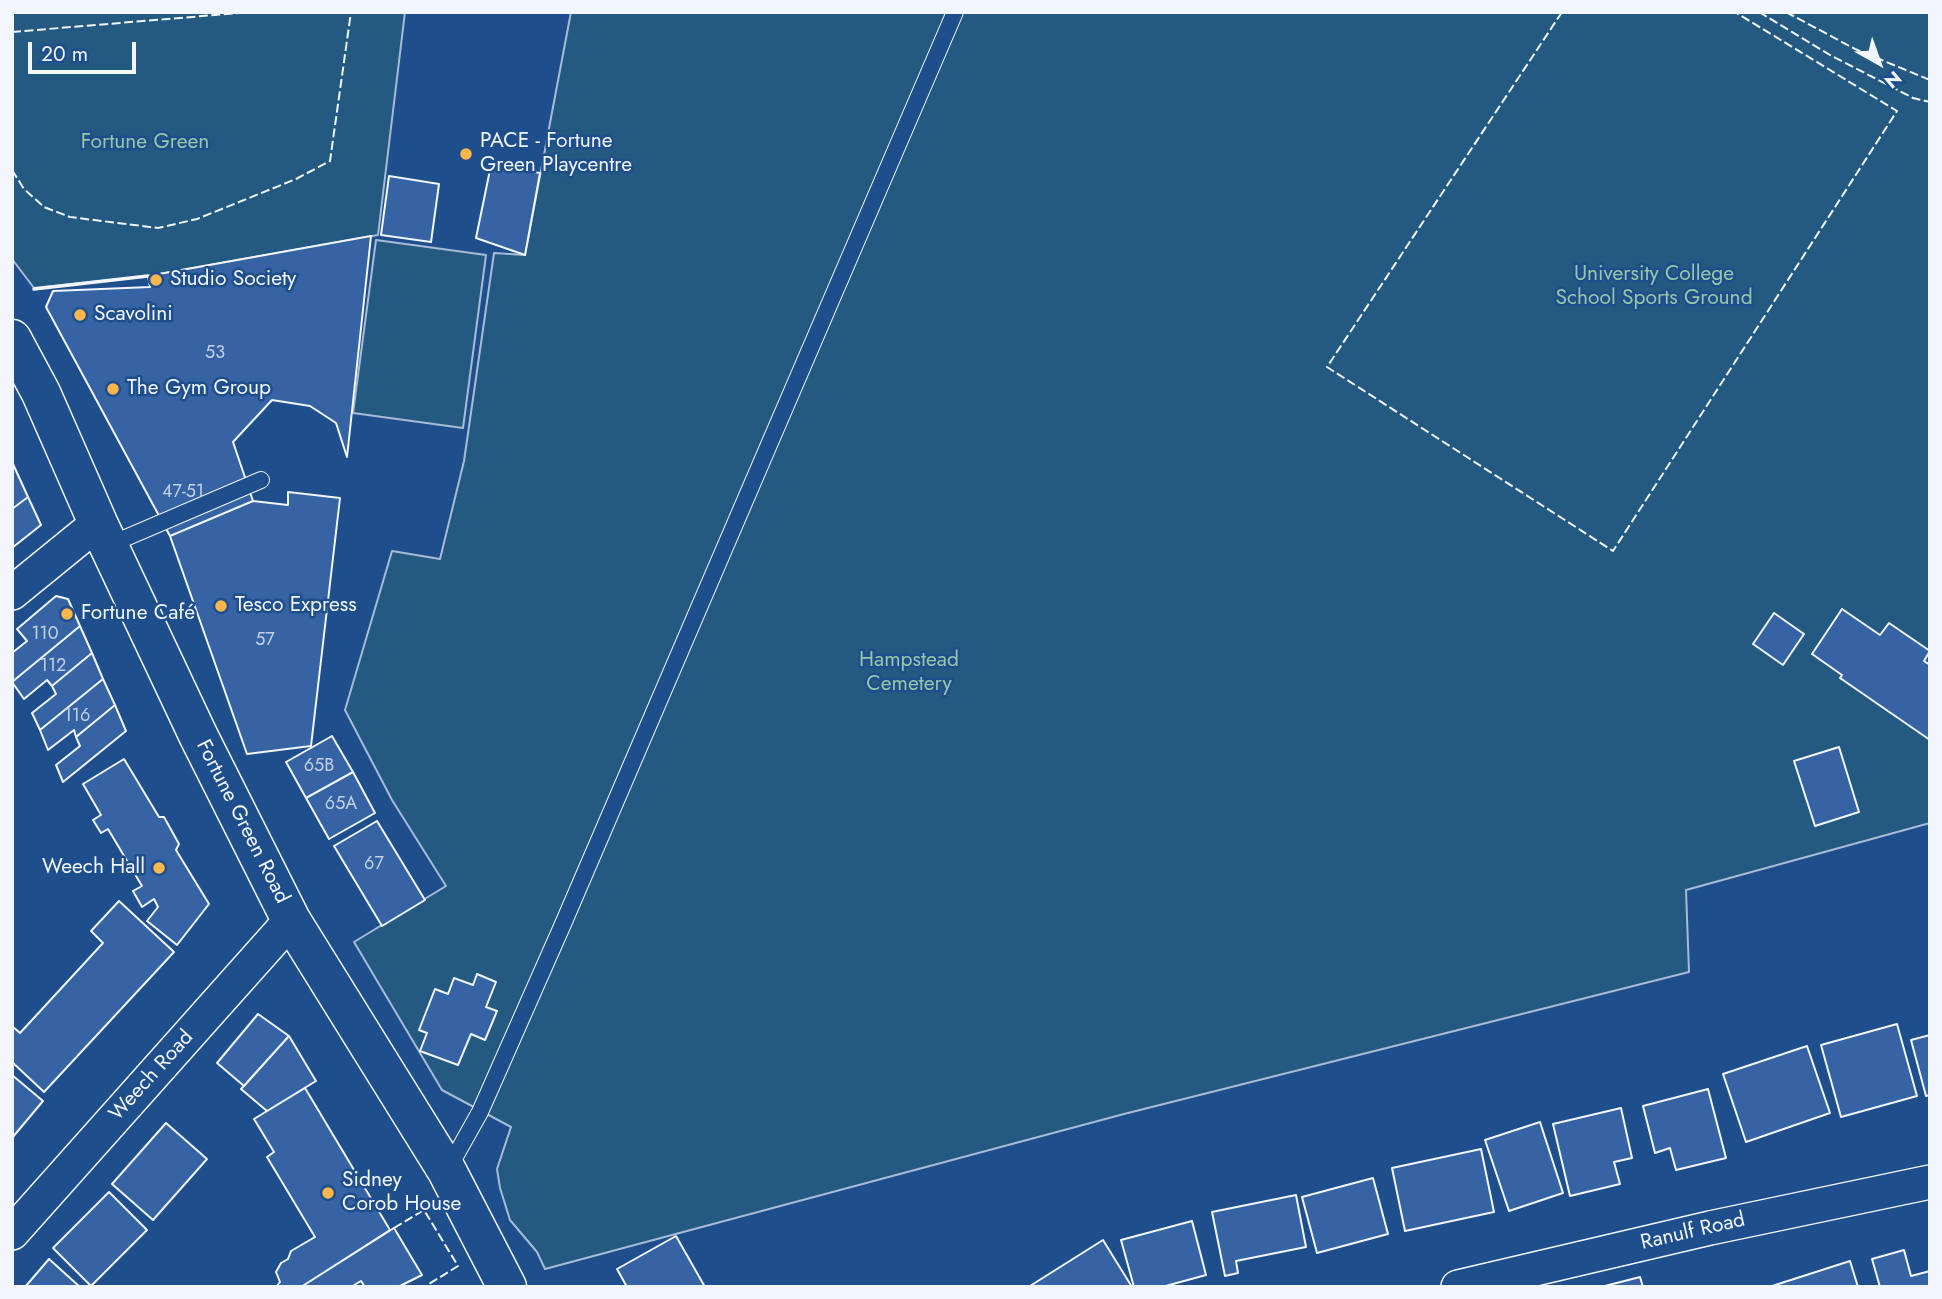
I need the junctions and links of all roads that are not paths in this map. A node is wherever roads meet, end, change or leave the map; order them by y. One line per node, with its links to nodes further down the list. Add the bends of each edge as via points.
1 (955, 12): 7 (lane, via 563,924 480,1112)
2 (12, 340): 4 (main road, Fortune Green Road, via 41,393)
3 (261, 480): 4 (lane)
4 (103, 534): 5 (street); 6 (main road, Fortune Green Road)
5 (12, 593)
6 (291, 920): 7 (main road, Fortune Green Road); 9 (street, Weech Road)
7 (447, 1171): 11 (main road, Fortune Green Road)
8 (1930, 1182): 10 (street, Ranulf Road, via 1710,1228)
9 (12, 1233)
10 (1496, 1282): 12 (street, Ranulf Road)
11 (507, 1287)
12 (1458, 1287)

